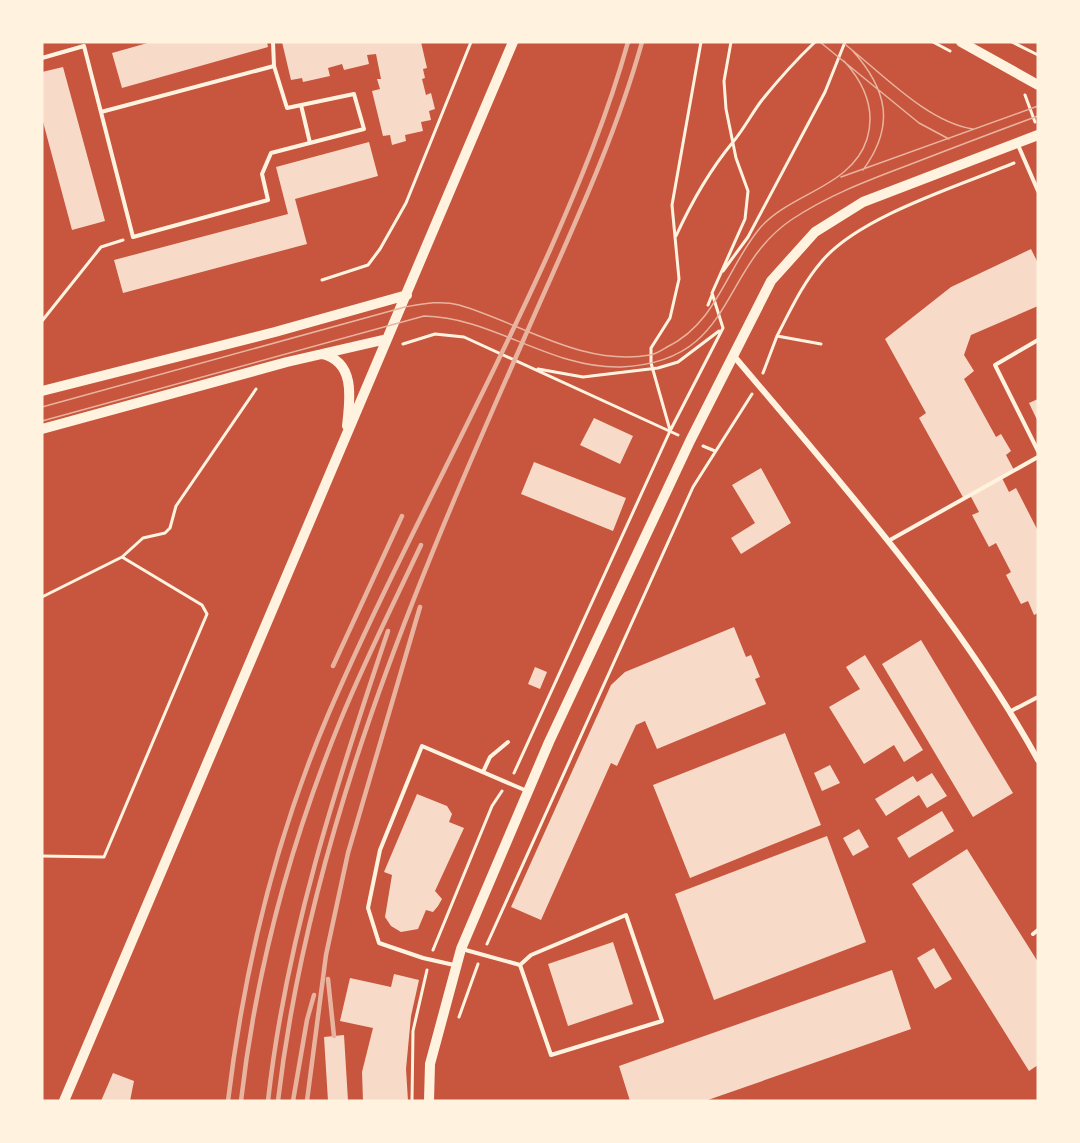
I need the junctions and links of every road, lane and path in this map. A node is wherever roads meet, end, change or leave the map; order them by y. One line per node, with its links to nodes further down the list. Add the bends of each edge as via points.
1 (273, 42): 12 (lane)
2 (471, 42): 27 (path, via 406,202 380,249 368,265)
3 (513, 42): 29 (main road)
4 (701, 42): 25 (path, via 672,205)
5 (732, 42): 20 (path, via 724,81)
6 (815, 42): 20 (path, via 761,101)
7 (845, 42): 26 (path, via 825,92 748,237)
8 (961, 42): 13 (main road)
9 (1012, 42): 10 (path)
10 (1038, 55)
11 (42, 58): 16 (lane, via 84,46)
12 (274, 66): 15 (lane, via 287,108); 16 (lane)
13 (1038, 85)
14 (1022, 89): 17 (path)
15 (301, 105): 19 (lane); 19 (lane, via 354,94 364,129)
16 (101, 112): 24 (lane)
17 (1038, 128)
18 (1038, 135): 21 (main road)
19 (310, 143): 24 (lane, via 271,153 262,174 268,200)
20 (733, 143): 25 (path, via 694,196); 26 (path, via 748,191 745,219)
21 (1017, 143): 22 (lane); 39 (main road, via 863,202 815,232 771,281)
22 (1024, 159): 23 (lane); 33 (path, via 869,223 824,258 801,289)
23 (1038, 191)
24 (133, 237): 31 (path, via 101,247)
25 (675, 238): 41 (path, via 679,279 670,318 651,348)
26 (722, 272): 28 (path)
27 (322, 280)
28 (712, 293): 30 (path); 32 (path)
29 (407, 295): 34 (main road); 44 (main road)
30 (708, 305)
31 (42, 321)
32 (723, 328): 41 (path, via 678,362); 46 (path)
33 (777, 336): 37 (path); 42 (path)
34 (387, 339): 38 (main road); 47 (main road)
35 (1038, 340): 48 (lane, via 995,365)
36 (403, 344): 40 (path, via 435,334 464,338)
37 (821, 344)
38 (321, 354): 45 (main road); 47 (main road, via 338,361 348,378)
39 (733, 355): 42 (street); 58 (main road)
40 (533, 368): 41 (path, via 584,377); 46 (path)
41 (654, 369): 46 (path)
42 (758, 384): 50 (street); 63 (path, via 693,487)
43 (256, 389): 51 (path, via 176,506 170,528 143,538)
44 (42, 391)
45 (42, 429)
46 (670, 431)
47 (346, 438): 67 (main road)
48 (1038, 451)
49 (1038, 457): 50 (lane)
50 (890, 540): 54 (street)
51 (122, 557): 52 (path); 59 (path, via 202,605 207,614 104,857)
52 (42, 597)
53 (1038, 697): 54 (lane)
54 (1011, 711): 56 (street)
55 (508, 742): 57 (lane, via 490,757)
56 (1038, 760)
57 (483, 772): 58 (lane); 64 (lane, via 422,746 380,850 368,908 379,944)
58 (527, 791): 62 (main road)
59 (42, 856)
60 (1038, 930): 61 (lane)
61 (1033, 934)
62 (461, 949): 63 (lane); 64 (main road)
63 (482, 955): 65 (lane); 66 (path)
64 (455, 965): 68 (main road, via 430,1064)
65 (520, 965): 65 (lane, via 531,955 626,915 662,1021 551,1055)
66 (458, 1020)
67 (64, 1101)
68 (429, 1101)

